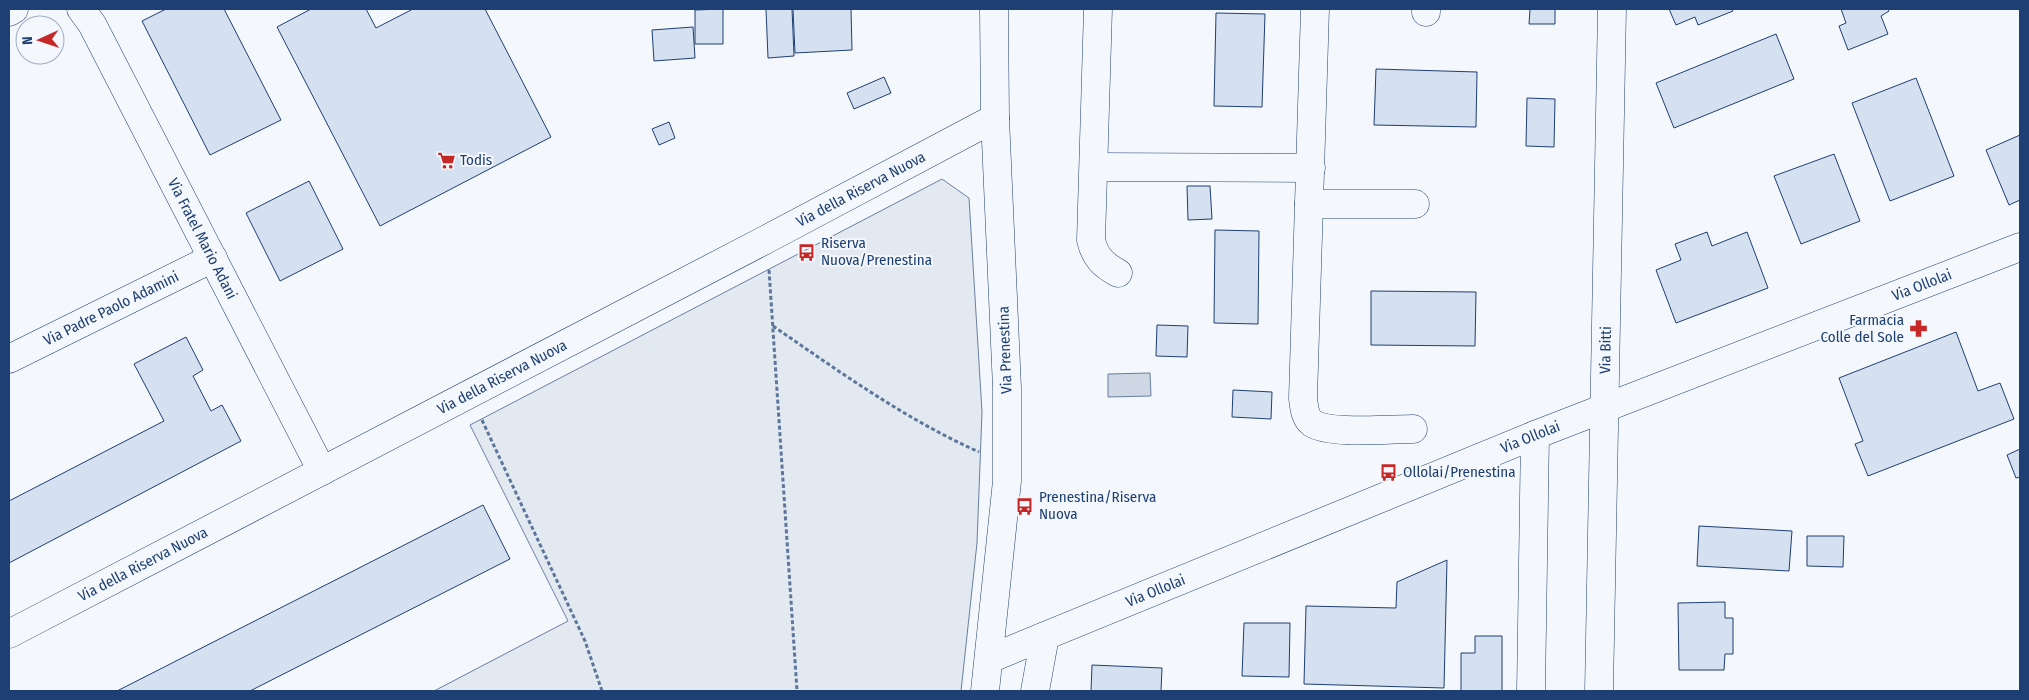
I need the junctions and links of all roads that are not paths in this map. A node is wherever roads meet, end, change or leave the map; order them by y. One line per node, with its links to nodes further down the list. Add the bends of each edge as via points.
1 (14, 9): 7 (street)
2 (81, 9): 14 (street, Via Fratel Mario Adani, via 92,24)
3 (994, 9): 8 (street, Via Prenestina)
4 (1098, 9): 9 (street)
5 (1316, 9): 10 (street)
6 (1612, 9): 17 (street, Via Bitti)
7 (9, 12)
8 (995, 118): 20 (street, Via della Riserva Nuova); 23 (street, Via Prenestina, via 1007,465)
9 (1094, 167): 10 (street); 15 (street, via 1093,251 1107,267)
10 (1310, 168): 11 (street)
11 (1309, 204): 12 (street); 18 (street, via 1305,412 1312,423 1328,429)
12 (1415, 204)
13 (2020, 248): 17 (street, Via Ollolai)
14 (213, 258): 16 (street, Via Padre Paolo Adamini); 20 (street, Via Fratel Mario Adani)
15 (1118, 273)
16 (9, 358)
17 (1604, 408): 19 (street, Via Ollolai); 27 (street, Via Bitti)
18 (1412, 429)
19 (1535, 435): 22 (street, Via Ollolai); 26 (street)
20 (322, 470): 21 (street, Via della Riserva Nuova)
21 (9, 634)
22 (1045, 636): 23 (street, Via Ollolai); 25 (street)
23 (989, 659): 24 (street, Via Prenestina)
24 (985, 691)
25 (1036, 691)
26 (1531, 691)
27 (1599, 691)

